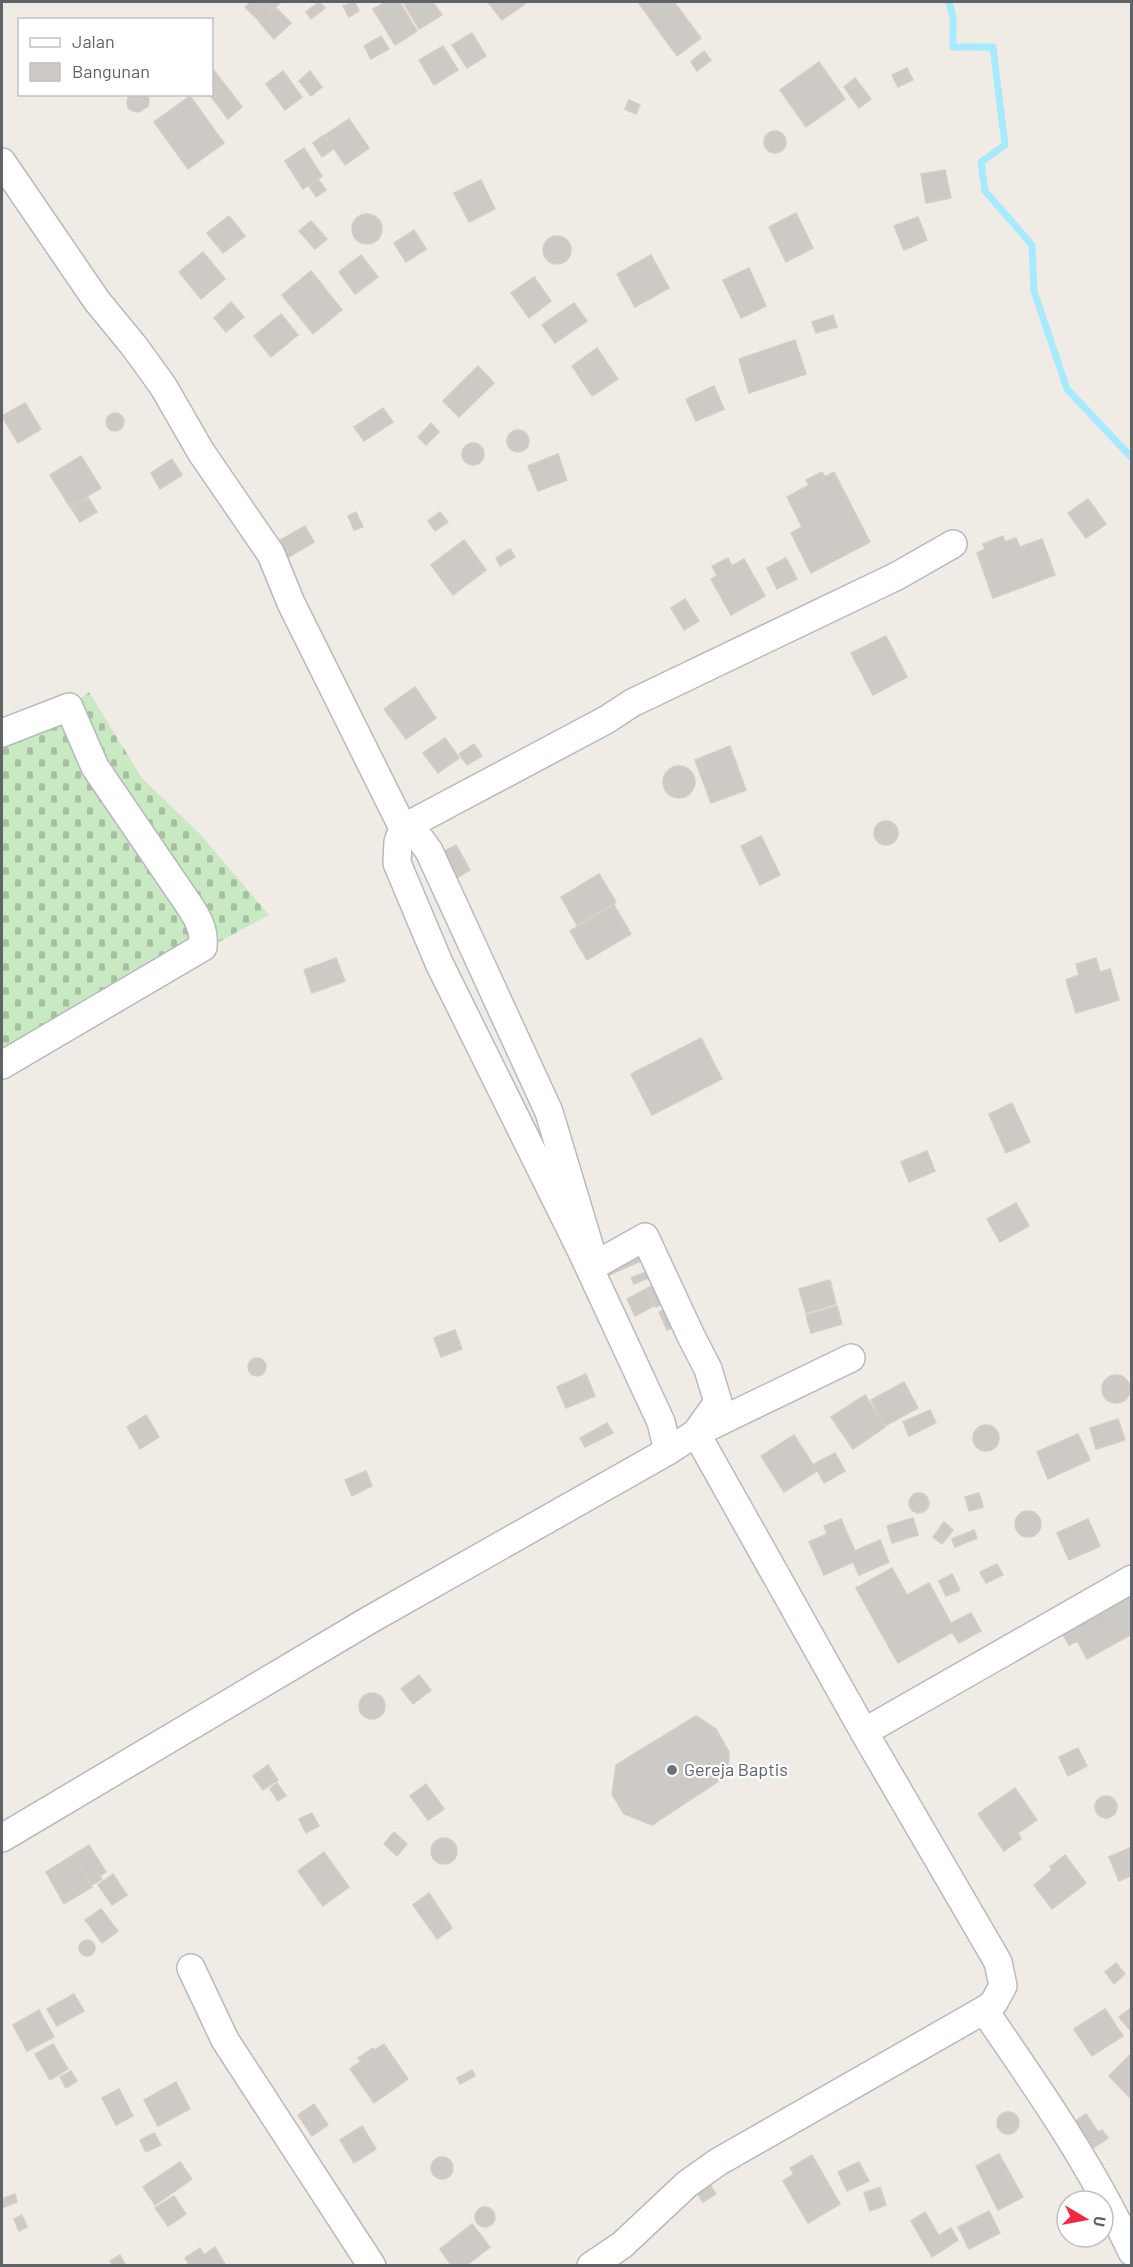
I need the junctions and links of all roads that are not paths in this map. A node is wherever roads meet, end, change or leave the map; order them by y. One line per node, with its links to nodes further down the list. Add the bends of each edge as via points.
1 (2, 162): 4 (street, via 97,301 163,386 201,452 271,554 291,603)
2 (953, 544): 4 (street, via 897,576 632,702 566,742)
3 (2, 733): 5 (street, via 69,707 95,767 185,899 204,935 202,946)
4 (403, 828): 7 (street, via 429,851 549,1112 595,1265 645,1237 708,1369 718,1402); 8 (street, via 397,863 439,963 582,1252 661,1422)
5 (2, 1065)
6 (851, 1358): 7 (street)
7 (696, 1432): 8 (street); 10 (street)
8 (668, 1451): 11 (street, via 371,1619)
9 (1131, 1579): 10 (street)
10 (864, 1732): 13 (street, via 998,1962 1003,1986 993,2004)
11 (2, 1838)
12 (192, 1968): 16 (street, via 225,2040)
13 (984, 2010): 14 (street, via 1042,2093 1112,2209); 15 (street, via 718,2162 687,2184)
14 (1131, 2252)
15 (606, 2262)
16 (372, 2265)

